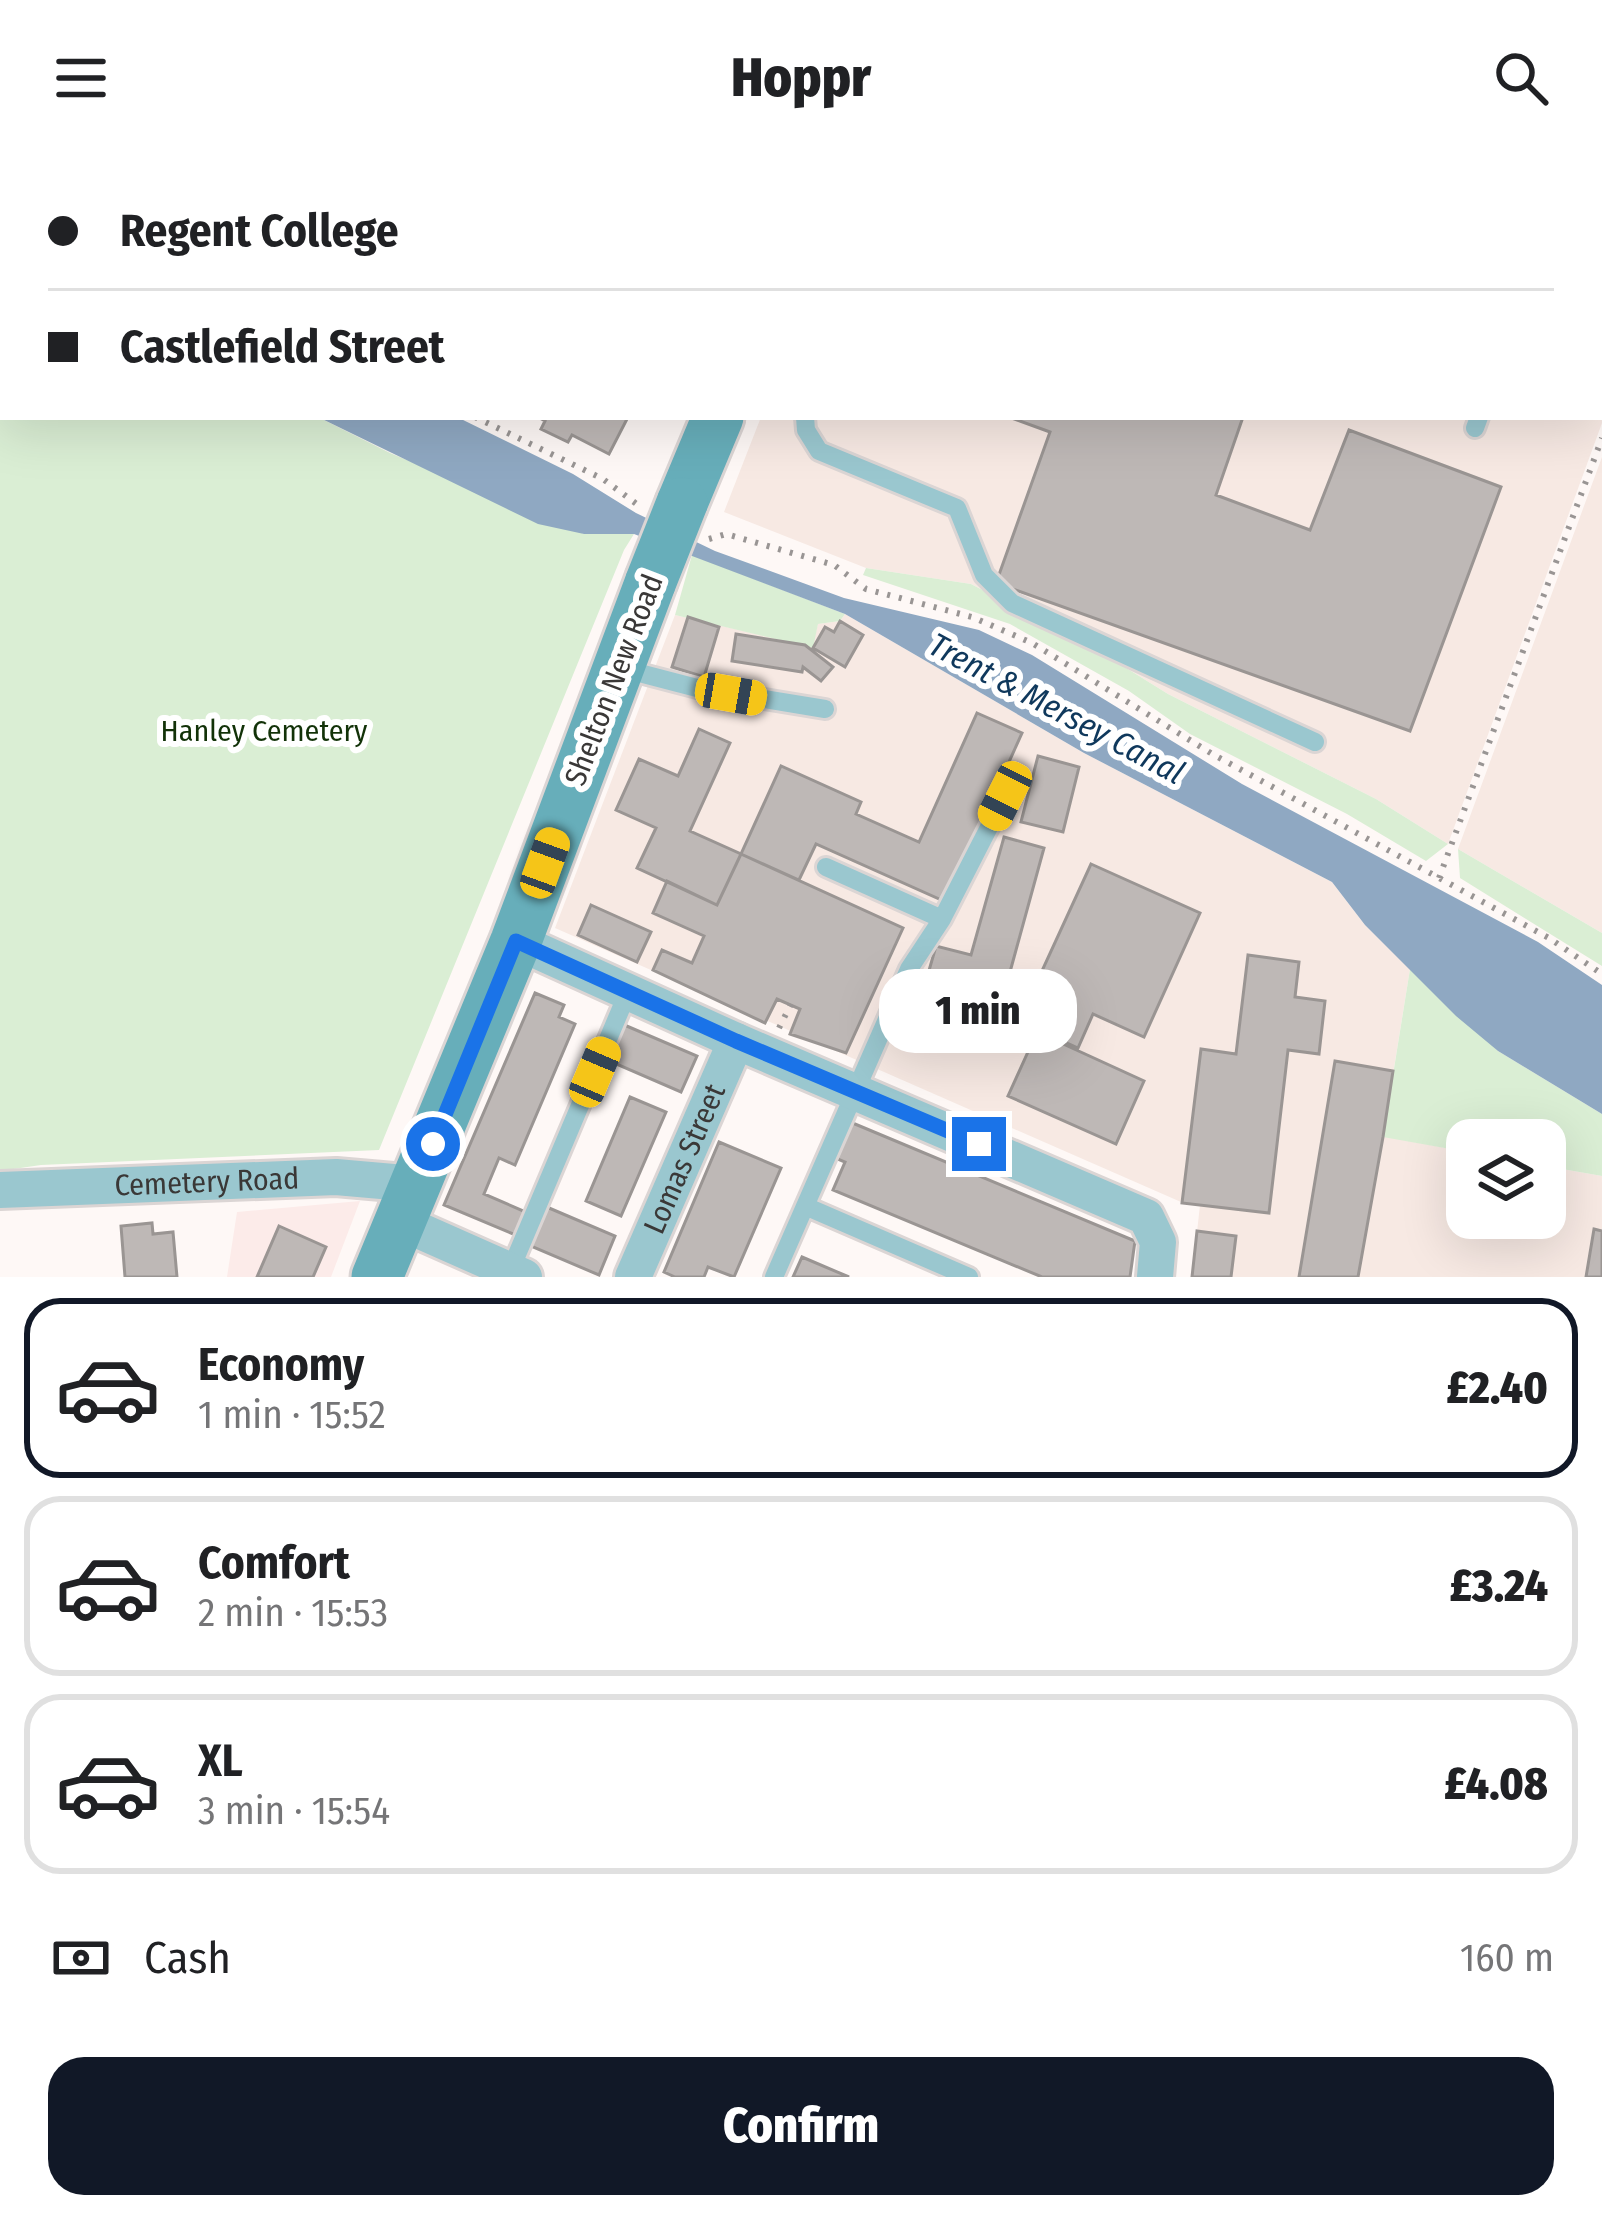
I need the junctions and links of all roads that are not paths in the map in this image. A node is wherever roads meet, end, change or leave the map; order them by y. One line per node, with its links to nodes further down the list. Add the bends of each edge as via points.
1 (717, 420): 3 (main road, Shelton New Road, bridge)
2 (806, 420): 5 (lane, via 819,451 957,508 984,575 1012,603)
3 (618, 668): 4 (lane); 9 (main road, Shelton New Road)
4 (825, 709)
5 (1315, 742)
6 (1005, 796): 8 (lane)
7 (826, 867): 8 (lane)
8 (942, 919): 12 (lane, via 909,969)
9 (516, 941): 10 (street); 14 (main road, Shelton New Road)
10 (628, 992): 11 (street); 16 (lane)
11 (736, 1041): 12 (street); 18 (street, Lomas Street)
12 (854, 1090): 15 (lane); 21 (street, via 1146,1216 1159,1242)
13 (0, 1190): 14 (street, Cemetery Road, via 336,1177)
14 (408, 1203): 16 (street, Cemetery Road); 17 (main road, Shelton New Road)
15 (805, 1206): 19 (lane); 20 (lane)
16 (517, 1274)
17 (377, 1277)
18 (633, 1277)
19 (774, 1277)
20 (969, 1277)
21 (1155, 1277)

